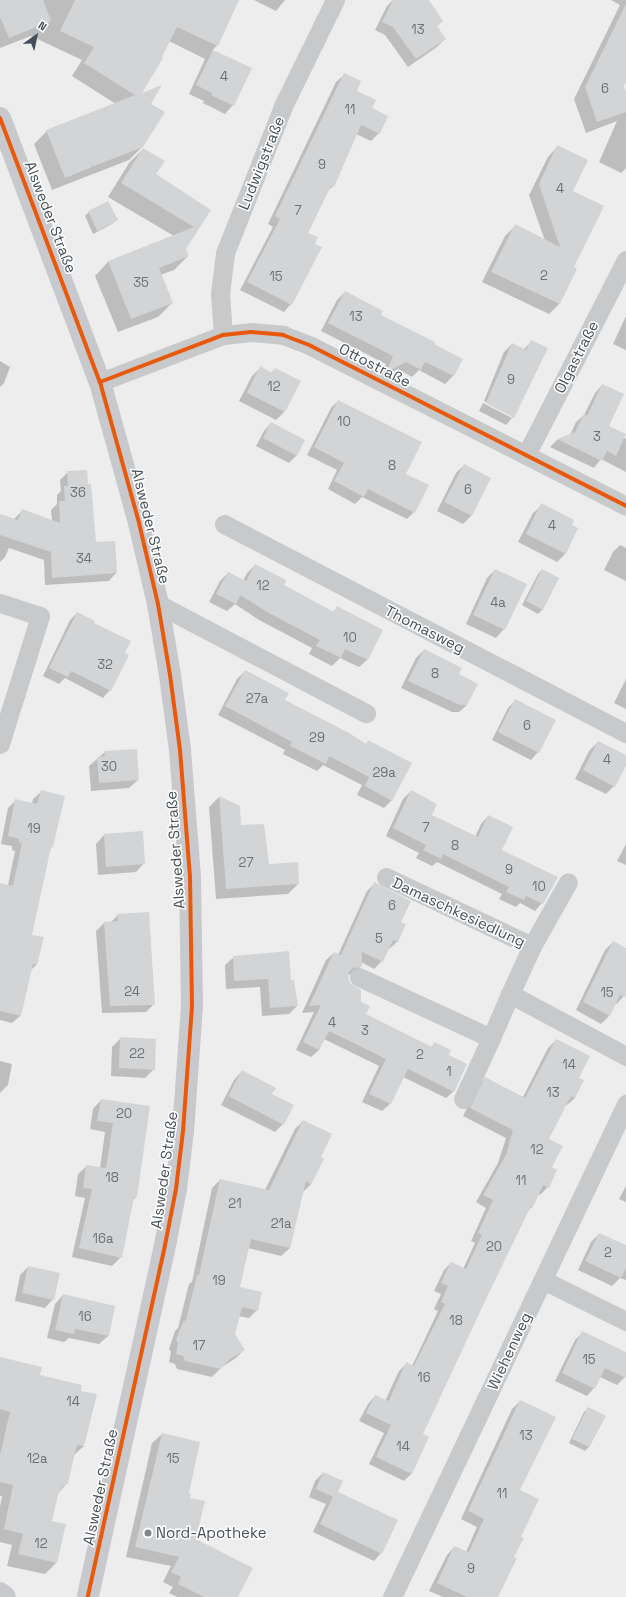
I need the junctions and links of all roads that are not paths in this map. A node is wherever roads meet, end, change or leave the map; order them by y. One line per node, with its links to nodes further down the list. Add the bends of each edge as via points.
1 (335, 0): 4 (street, Ludwigstraße, via 284,104 225,253 220,294)
2 (0, 118): 5 (street, Alsweder Straße)
3 (626, 260): 6 (street, Olgastraße)
4 (223, 336): 5 (street, Ottostraße); 6 (street, Ottostraße, via 251,332 283,335 311,346)
5 (100, 382): 10 (street, Alsweder Straße, via 139,523)
6 (526, 455): 7 (street, Ottostraße)
7 (626, 506)
8 (224, 524): 12 (street, Thomasweg)
9 (0, 603): 13 (street, via 40,616)
10 (158, 604): 11 (street, Alsweder Straße); 27 (street, Alsweder Straße, via 181,758 190,878 192,1006 176,1189)
11 (366, 713)
12 (626, 733)
13 (0, 744)
14 (386, 878): 16 (street, Damaschkesiedlung)
15 (568, 882): 16 (street, Damaschkesiedlung)
16 (532, 946): 18 (street, Damaschkesiedlung)
17 (359, 977): 19 (street)
18 (510, 994): 19 (street, Damaschkesiedlung); 20 (street)
19 (491, 1038): 21 (street, Damaschkesiedlung)
20 (626, 1056)
21 (463, 1099)
22 (626, 1105): 23 (street, Wiehenweg)
23 (543, 1280): 24 (street); 28 (street, Wiehenweg)
24 (626, 1321)
25 (0, 1593): 26 (street)
26 (5, 1597)
27 (88, 1597)
28 (392, 1597)

